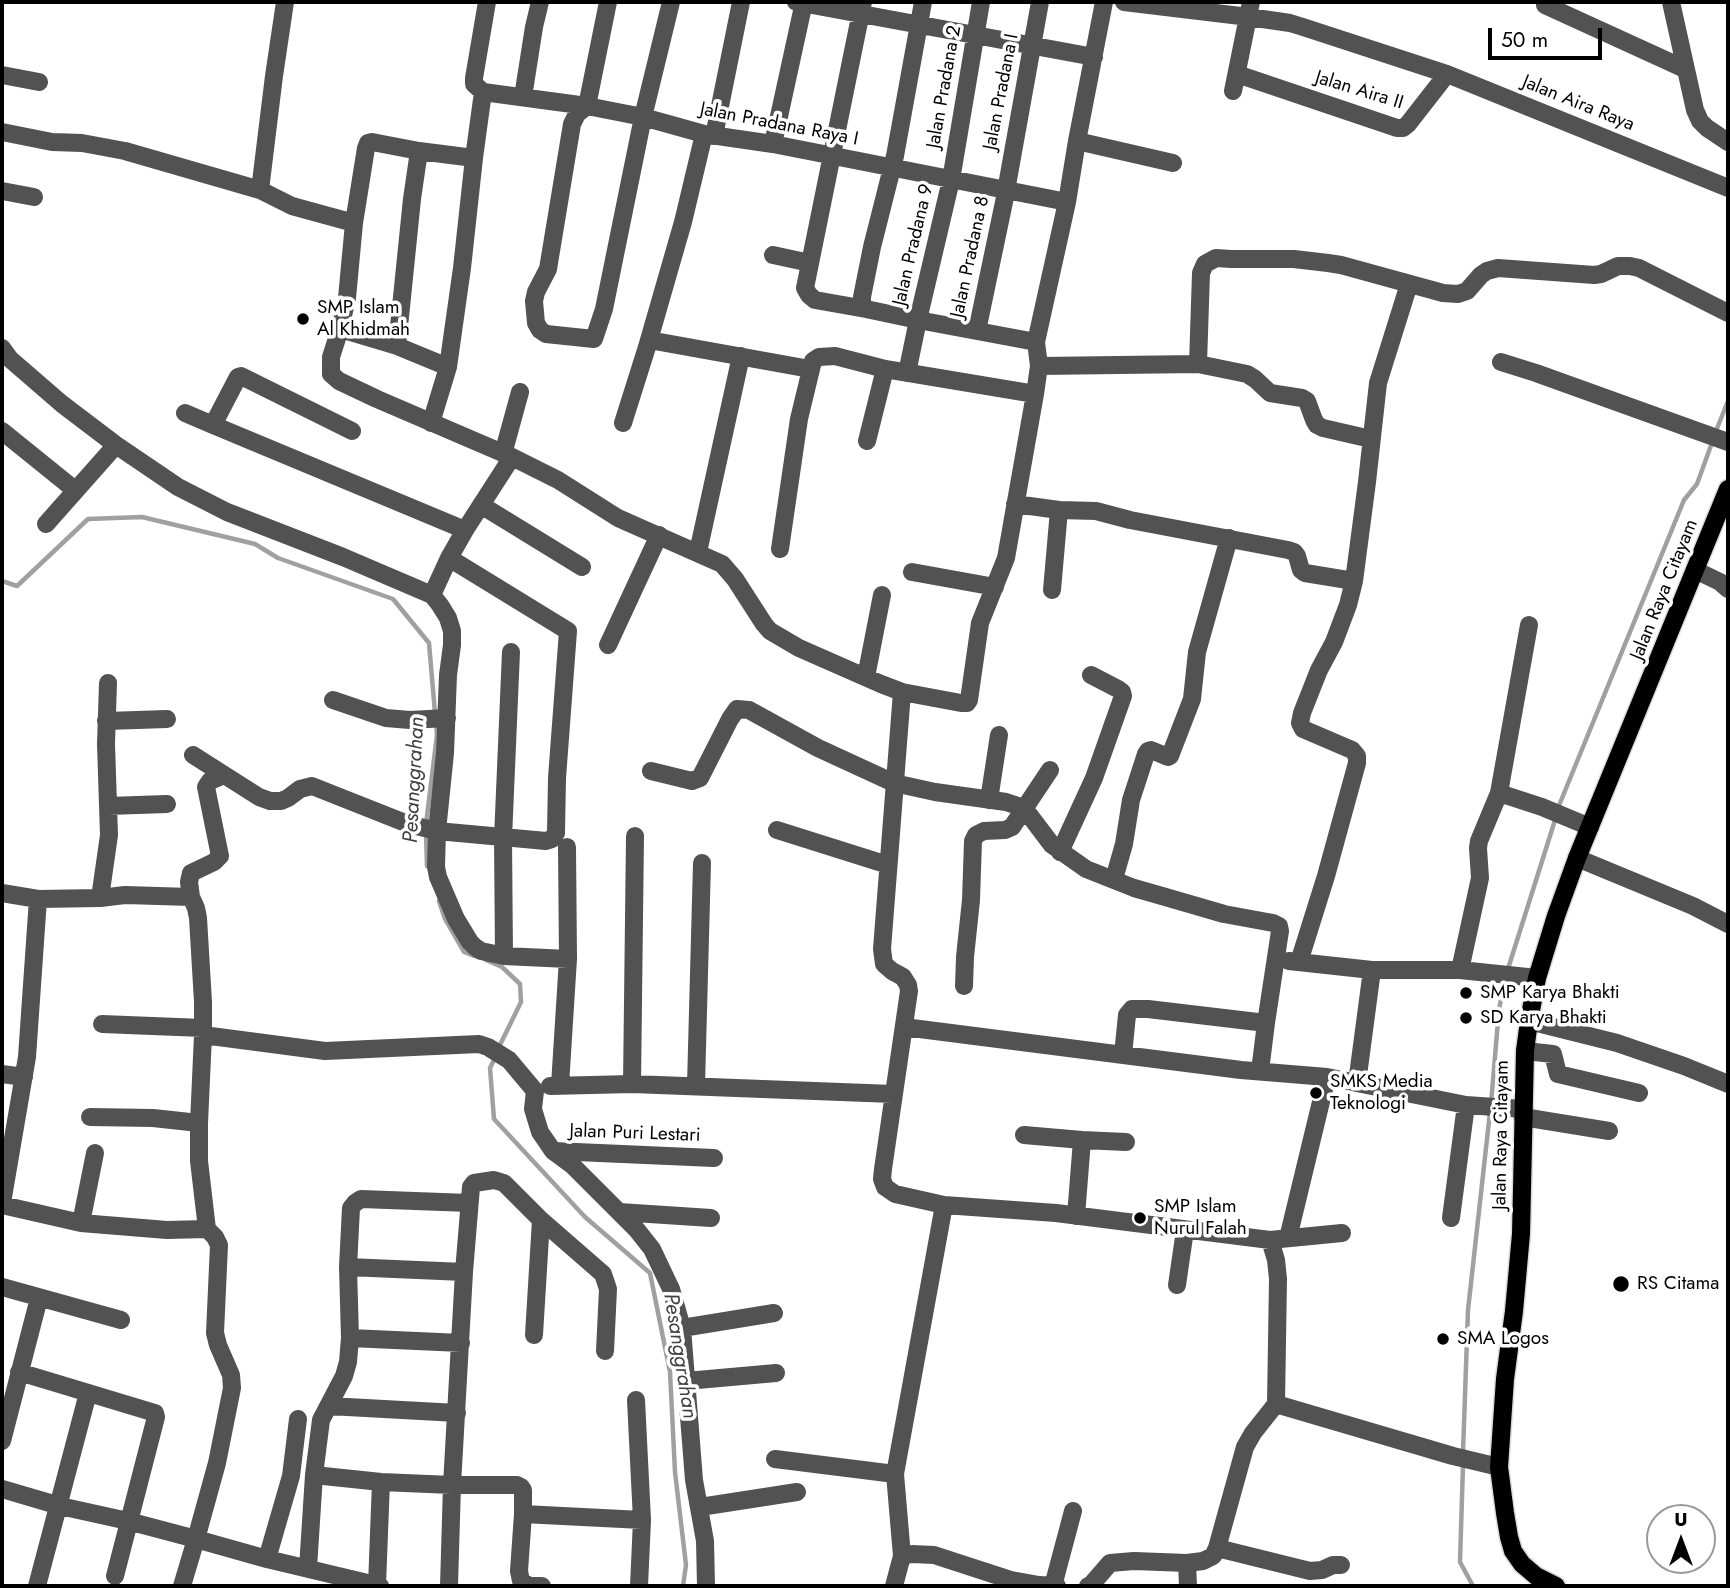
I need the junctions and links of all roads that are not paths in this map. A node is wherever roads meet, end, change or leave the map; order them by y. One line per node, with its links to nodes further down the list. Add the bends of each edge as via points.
1 (285, 2): 41 (street)
2 (487, 2): 25 (street, via 474,78)
3 (540, 2): 26 (street)
4 (608, 2): 27 (street)
5 (671, 2): 28 (street)
6 (740, 2): 30 (street)
7 (801, 2): 15 (street); 33 (street)
8 (923, 2): 17 (street)
9 (981, 2): 18 (street, Jalan Pradana 2)
10 (1040, 2): 19 (street, Jalan Pradana I)
11 (1104, 2): 20 (street)
12 (1124, 2): 16 (street, Jalan Aira Raya)
13 (1671, 2): 21 (street)
14 (1545, 5): 21 (street)
15 (862, 8): 17 (street); 35 (street)
16 (1250, 9): 22 (street, Jalan Aira Raya); 22 (street, Jalan Aira II, via 1235,82 1403,128)
17 (919, 24): 18 (street); 38 (street)
18 (975, 35): 19 (street); 39 (street, Jalan Pradana 2)
19 (1032, 46): 20 (street); 43 (street, Jalan Pradana I)
20 (1094, 57): 31 (street)
21 (1685, 69): 32 (street, via 1700,121)
22 (1447, 74): 40 (street, Jalan Aira Raya)
23 (2, 75): 24 (street)
24 (39, 82)
25 (483, 92): 26 (street, Jalan Pradana Raya I); 36 (street)
26 (523, 97): 27 (street, Jalan Pradana Raya I)
27 (586, 106): 28 (street, Jalan Pradana Raya I); 28 (street, via 572,124 548,269 534,301 536,323 546,334 594,339)
28 (643, 117): 30 (street, Jalan Pradana Raya I)
29 (2, 132): 41 (street, via 125,151)
30 (709, 135): 33 (street, Jalan Pradana Raya I); 55 (street)
31 (1077, 141): 37 (street); 45 (street)
32 (1728, 142)
33 (773, 144): 35 (street, Jalan Pradana Raya I)
34 (419, 151): 36 (street); 46 (street, via 368,144); 57 (street)
35 (833, 156): 38 (street, Jalan Pradana Raya I); 48 (street)
36 (474, 158): 63 (street)
37 (1173, 163)
38 (892, 169): 39 (street, Jalan Pradana Raya I); 50 (street, via 862,297)
39 (951, 180): 43 (street, Jalan Pradana Raya I); 52 (street, Jalan Pradana 9)
40 (1728, 188)
41 (260, 190): 46 (street, via 292,206)
42 (2, 191): 44 (street)
43 (1006, 191): 45 (street, Jalan Pradana Raya I); 54 (street, Jalan Pradana 8)
44 (34, 197)
45 (1067, 202): 56 (street)
46 (354, 223): 53 (street)
47 (773, 254): 48 (street)
48 (810, 263): 50 (street, via 805,288 815,300)
49 (1409, 284): 51 (street, via 1458,294 1498,268 1594,275 1629,265); 61 (street, via 1328,262 1216,258 1201,272); 75 (street, via 1378,383)
50 (866, 309): 52 (street)
51 (1728, 313)
52 (918, 320): 54 (street); 66 (street, Jalan Pradana 9)
53 (341, 330): 57 (street); 70 (street, via 331,357 331,374)
54 (977, 331): 56 (street)
55 (649, 340): 59 (street); 71 (street)
56 (1036, 342): 62 (street)
57 (397, 346): 63 (street)
58 (2, 348): 78 (street, via 37,383)
59 (741, 356): 64 (street); 90 (street)
60 (1501, 362): 77 (street)
61 (1198, 364): 62 (street); 75 (street, via 1247,374 1270,393 1307,401 1317,425)
62 (1039, 366): 68 (street)
63 (448, 367): 70 (street)
64 (810, 369): 65 (street, via 819,357 835,356); 89 (street)
65 (885, 369): 66 (street); 76 (street)
66 (907, 373): 68 (street)
67 (520, 392): 79 (street)
68 (1035, 394): 82 (street)
69 (185, 414): 72 (street)
70 (430, 423): 79 (street)
71 (623, 423)
72 (213, 425): 74 (street, via 241,376); 86 (street)
73 (2, 430): 81 (street)
74 (352, 431)
75 (1371, 439): 95 (street)
76 (867, 441)
77 (1728, 442)
78 (116, 445): 81 (street); 99 (street, via 206,502)
79 (507, 455): 83 (street); 87 (street)
80 (1728, 489): 93 (main road, Jalan Raya Citayam)
81 (75, 490): 85 (street)
82 (1015, 504): 84 (street); 97 (street, via 1006,558)
83 (481, 505): 86 (street); 92 (street)
84 (1059, 510): 88 (street, via 1096,511); 98 (street)
85 (46, 524)
86 (465, 530): 91 (street)
87 (659, 535): 90 (street); 102 (street)
88 (1229, 538): 95 (street, via 1294,552 1305,573); 133 (street, via 1197,652 1192,699 1170,756 1151,750 1146,754)
89 (780, 549)
90 (698, 552): 105 (street, via 722,564 770,631)
91 (449, 558): 99 (street); 127 (street, via 568,631 556,833 546,841)
92 (583, 567)
93 (1695, 570): 96 (street); 123 (main road, Jalan Raya Citayam)
94 (912, 572): 97 (street)
95 (1354, 582): 142 (street, via 1300,723 1303,729 1352,750 1357,763)
96 (1724, 586)
97 (995, 587): 107 (street, via 980,622 967,703)
98 (1052, 590)
99 (432, 595): 109 (street, via 452,631)
100 (882, 595): 105 (street)
101 (1529, 625): 118 (street)
102 (608, 645)
103 (511, 652): 127 (street)
104 (1091, 675): 129 (street, via 1122,691 1123,696 1094,778)
105 (866, 677): 107 (street)
106 (108, 683): 111 (street)
107 (902, 691): 117 (street)
108 (333, 700): 109 (street, via 386,718)
109 (443, 718): 124 (street)
110 (167, 719): 111 (street)
111 (106, 721): 121 (street)
112 (999, 735): 119 (street)
113 (192, 755): 116 (street)
114 (1051, 770): 122 (street)
115 (651, 771): 117 (street, via 692,781 700,778 737,709 749,710)
116 (224, 775): 124 (street, via 270,801 281,801 312,786); 135 (street, via 206,787 220,856 191,873)
117 (894, 783): 119 (street); 132 (street)
118 (1499, 793): 123 (street); 144 (street, via 1479,841 1480,877)
119 (989, 800): 122 (street)
120 (167, 804): 121 (street)
121 (108, 806): 136 (street, via 109,835)
122 (1024, 808): 129 (street); 146 (street, via 1010,829 976,835)
123 (1582, 823): 130 (main road, Jalan Raya Citayam)
124 (435, 830): 127 (street); 139 (street, via 438,877 456,919 475,947)
125 (777, 830): 132 (street)
126 (635, 836): 159 (street)
127 (503, 838): 139 (street)
128 (567, 847): 141 (street)
129 (1060, 852): 133 (street, via 1086,869)
130 (1577, 858): 138 (street); 145 (main road, Jalan Raya Citayam)
131 (702, 863): 162 (street)
132 (888, 865): 150 (street, via 882,956 884,964 908,985)
133 (1114, 879): 140 (street, via 1224,914 1273,923 1280,931)
134 (2, 893): 137 (street)
135 (191, 897): 136 (street); 151 (street, via 198,918)
136 (100, 898): 137 (street)
137 (38, 899): 156 (street)
138 (1728, 924)
139 (503, 956): 141 (street)
140 (1277, 958): 142 (street); 148 (street)
141 (568, 959): 161 (street)
142 (1299, 962): 143 (street)
143 (1372, 970): 144 (street); 158 (street)
144 (1461, 970): 145 (street)
145 (1531, 977): 147 (main road, Jalan Raya Citayam)
146 (964, 986)
147 (1529, 1021): 152 (main road, Jalan Raya Citayam); 160 (street, via 1617,1043)
148 (1266, 1023): 153 (street, via 1132,1009 1127,1015); 154 (street)
149 (102, 1024): 151 (street)
150 (904, 1027): 153 (street); 165 (street)
151 (203, 1032): 163 (street, via 325,1051 480,1044 509,1060); 169 (street)
152 (1525, 1051): 164 (street, via 1553,1054 1558,1074); 167 (main road, Jalan Raya Citayam)
153 (1123, 1055): 154 (street)
154 (1260, 1071): 157 (street)
155 (2, 1074): 156 (street)
156 (24, 1077): 178 (street)
157 (1327, 1077): 158 (street); 189 (street)
158 (1357, 1083): 166 (street)
159 (632, 1084): 161 (street); 162 (street)
160 (1728, 1084)
161 (560, 1085): 163 (street)
162 (696, 1085): 165 (street)
163 (535, 1091): 174 (street, via 533,1110)
164 (1639, 1093)
165 (893, 1094): 179 (street, via 882,1179 885,1187 895,1194)
166 (1471, 1105): 167 (street); 183 (street)
167 (1520, 1112): 170 (street); 214 (main road, Jalan Raya Citayam, via 1521,1234)
168 (90, 1117): 169 (street)
169 (199, 1124): 186 (street)
170 (1609, 1131)
171 (1024, 1135): 172 (street)
172 (1082, 1140): 173 (street); 181 (street)
173 (1126, 1142)
174 (553, 1151): 176 (street, Jalan Puri Lestari); 180 (street)
175 (95, 1153): 185 (street)
176 (714, 1158)
177 (469, 1203): 184 (street, via 474,1183 494,1180 504,1183); 191 (street, via 361,1199 351,1208); 192 (street)
178 (2, 1204): 185 (street)
179 (944, 1205): 181 (street); 215 (street)
180 (619, 1212): 182 (street); 198 (street, via 652,1249 671,1289)
181 (1076, 1216): 187 (street)
182 (711, 1218)
183 (1451, 1218)
184 (541, 1220): 199 (street); 202 (street, via 603,1274 608,1289)
185 (81, 1223): 186 (street)
186 (207, 1229): 227 (street, via 219,1245 215,1333 232,1388)
187 (1185, 1230): 190 (street); 193 (street)
188 (1342, 1233): 189 (street)
189 (1289, 1238): 190 (street)
190 (1270, 1240): 208 (street, via 1278,1279)
191 (348, 1267): 192 (street); 200 (street)
192 (464, 1272): 201 (street)
193 (1177, 1285)
194 (2, 1287): 195 (street)
195 (39, 1298): 197 (street); 203 (street)
196 (774, 1312): 198 (street)
197 (121, 1320)
198 (682, 1328): 205 (street)
199 (534, 1335)
200 (350, 1338): 201 (street); 209 (street, via 344,1376)
201 (461, 1343): 210 (street)
202 (605, 1351)
203 (19, 1372): 206 (street); 212 (street)
204 (776, 1373): 205 (street)
205 (686, 1381): 222 (street)
206 (89, 1393): 221 (street); 226 (street, via 155,1413)
207 (636, 1399): 225 (street)
208 (1276, 1404): 214 (street); 228 (street, via 1245,1447)
209 (329, 1406): 210 (street); 216 (street, via 321,1420)
210 (457, 1413): 218 (street)
211 (298, 1419): 230 (street, via 291,1476)
212 (2, 1441)
213 (775, 1459): 215 (street)
214 (1499, 1467): 246 (main road, Jalan Raya Citayam, via 1513,1551 1536,1576)
215 (895, 1474): 229 (street)
216 (314, 1475): 217 (street); 233 (street)
217 (381, 1482): 218 (street); 237 (street)
218 (452, 1485): 224 (street, via 517,1485 523,1490); 238 (street)
219 (2, 1489): 221 (street)
220 (797, 1492): 222 (street)
221 (60, 1506): 226 (street); 235 (street)
222 (700, 1507): 241 (street)
223 (1073, 1511): 243 (street)
224 (523, 1514): 225 (street); 239 (street, via 521,1581)
225 (642, 1520): 240 (street)
226 (128, 1521): 227 (street); 234 (street)
227 (196, 1539): 230 (street); 236 (street)
228 (1217, 1548): 231 (street, via 1203,1561); 232 (street, via 1310,1571)
229 (902, 1556): 242 (street); 243 (street, via 934,1555 1011,1580)
230 (267, 1559): 233 (street)
231 (1187, 1563): 244 (street, via 1110,1563); 245 (street)
232 (1341, 1565)
233 (308, 1569): 237 (street)
234 (115, 1576)
235 (37, 1586)
236 (182, 1586)
237 (378, 1586)
238 (449, 1586)
239 (542, 1586)
240 (639, 1586)
241 (706, 1586)
242 (894, 1586)
243 (1055, 1586)
244 (1088, 1586)
245 (1188, 1586)
246 (1555, 1586)

